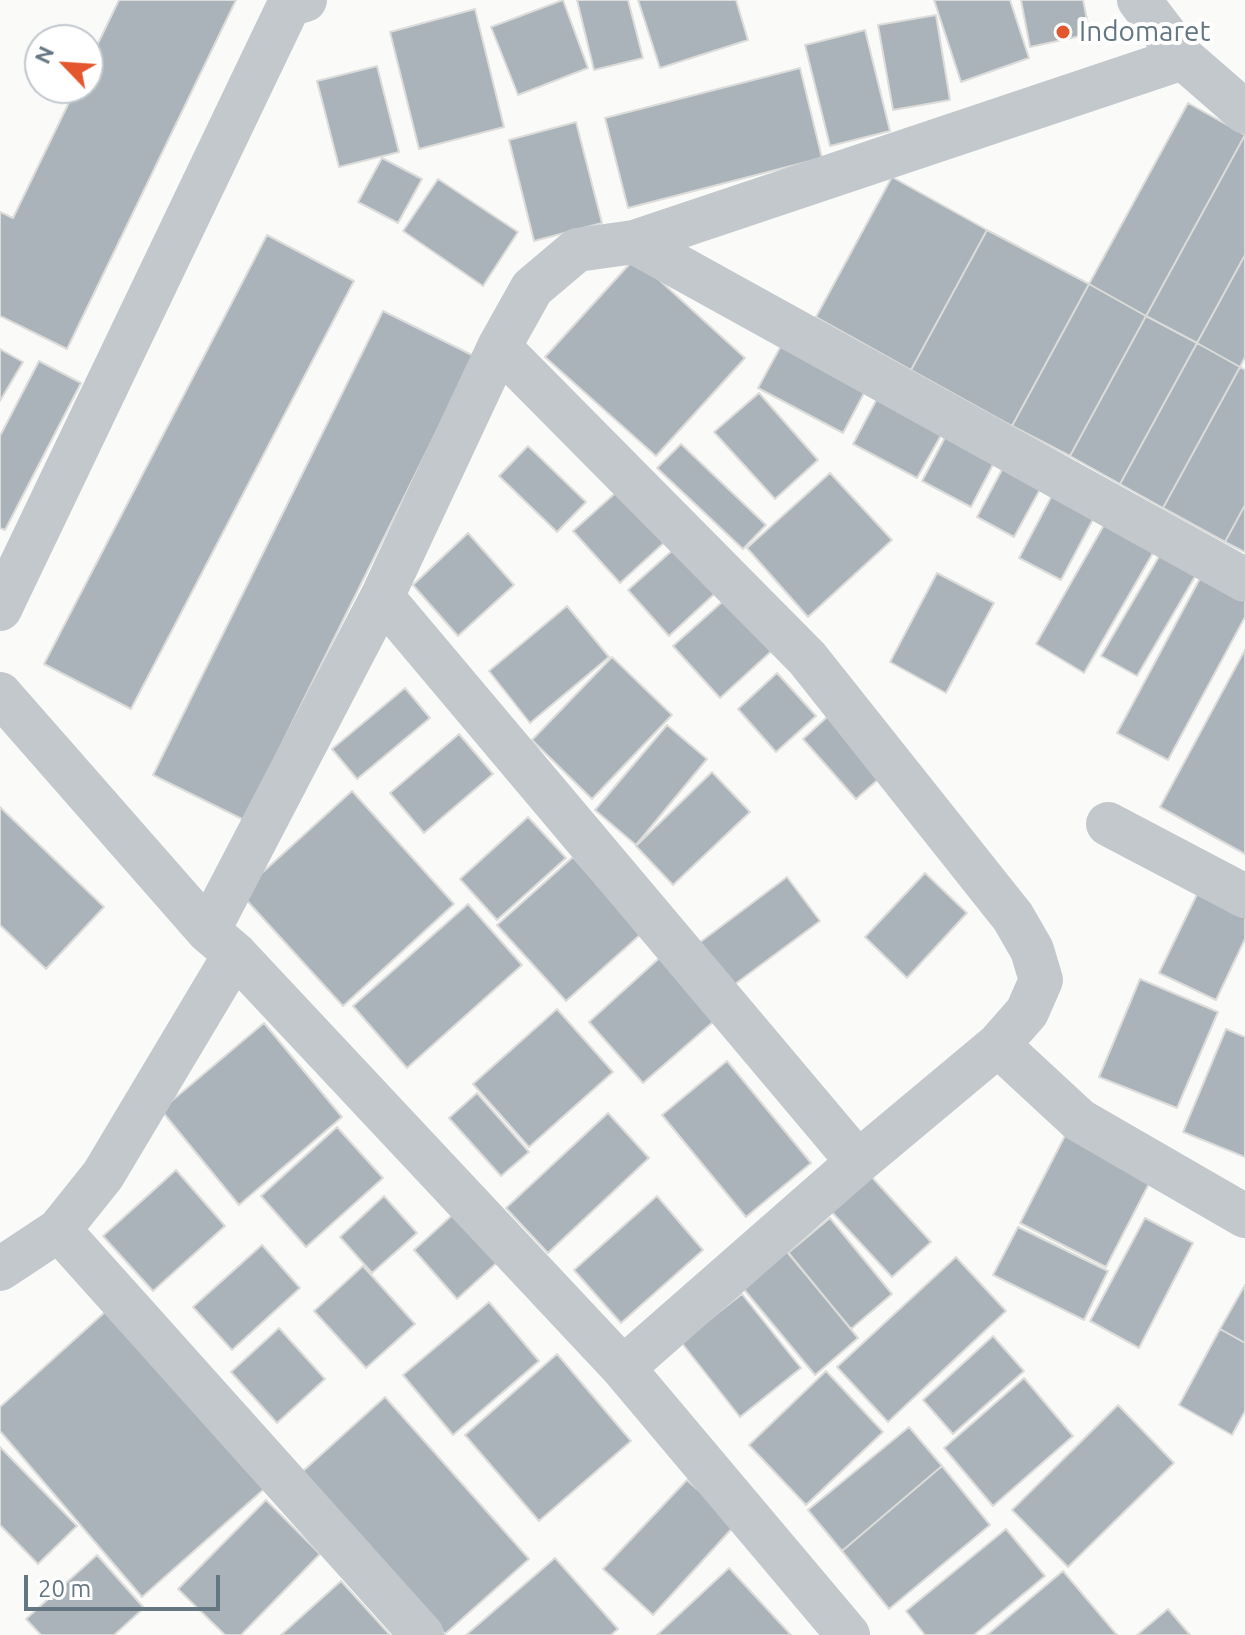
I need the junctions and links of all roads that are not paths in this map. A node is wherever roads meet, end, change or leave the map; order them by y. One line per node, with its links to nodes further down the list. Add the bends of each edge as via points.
1 (1139, 0): 3 (street)
2 (293, 2): 9 (street)
3 (1183, 58): 4 (street); 5 (street)
4 (1245, 112)
5 (634, 242): 6 (street, via 577,250 532,288); 7 (street)
6 (499, 347): 8 (street); 14 (street, via 807,658 1013,917 1041,980 1027,1012)
7 (1245, 580)
8 (382, 597): 13 (street); 15 (street)
9 (0, 609)
10 (0, 694): 13 (street)
11 (1108, 824): 12 (street)
12 (1245, 896)
13 (222, 942): 17 (street, via 103,1175); 19 (street)
14 (998, 1045): 15 (street); 16 (street, via 1079,1120)
15 (858, 1162): 19 (street)
16 (1245, 1216)
17 (59, 1230): 18 (street); 20 (street)
18 (0, 1269)
19 (623, 1368): 21 (street)
20 (422, 1635)
21 (848, 1635)

